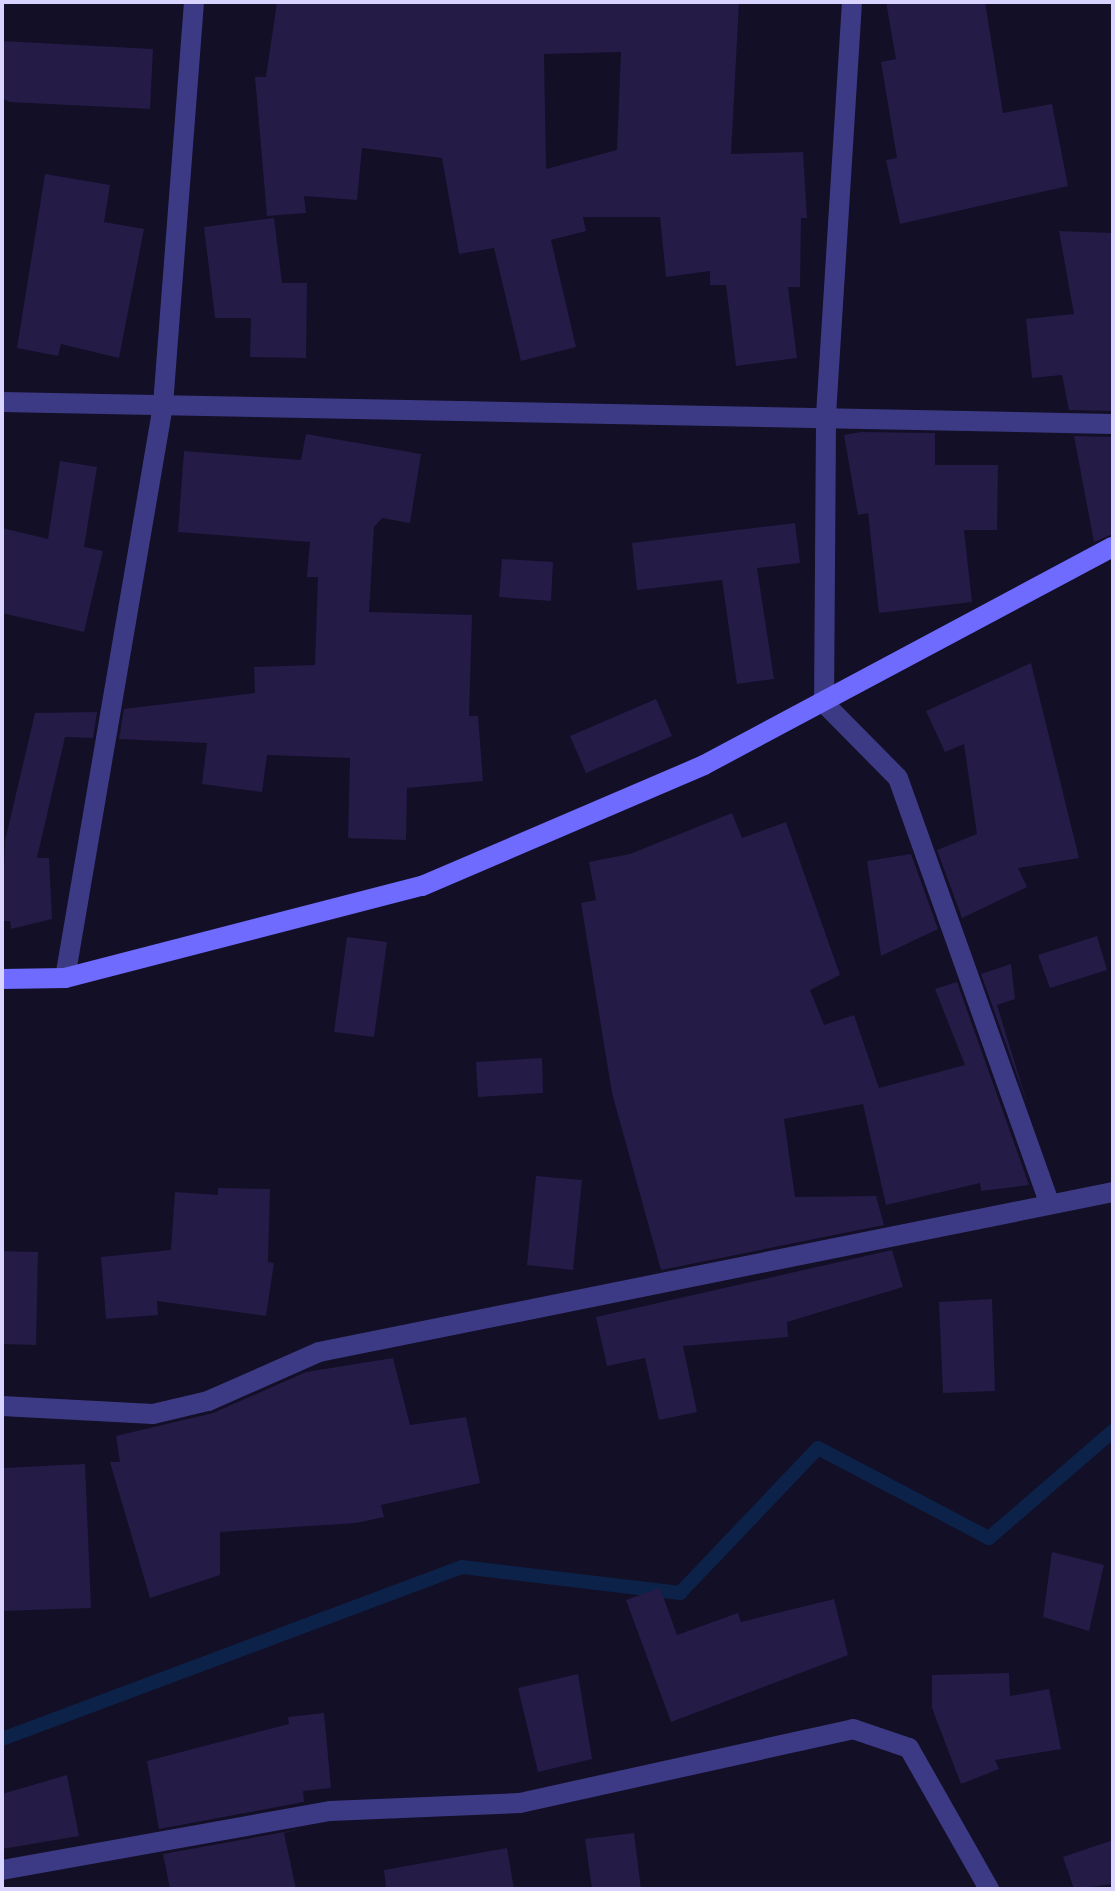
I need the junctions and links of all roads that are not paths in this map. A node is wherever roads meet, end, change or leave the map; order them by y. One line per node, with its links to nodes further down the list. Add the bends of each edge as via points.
1 (194, 2): 4 (street)
2 (852, 2): 5 (street)
3 (2, 402): 4 (street)
4 (163, 405): 5 (street); 9 (street)
5 (826, 421): 6 (street); 8 (street)
6 (1113, 424)
7 (1113, 547): 8 (street)
8 (824, 703): 9 (street, via 704,765 422,886); 12 (street, via 898,778)
9 (65, 978): 10 (street)
10 (2, 979)
11 (1113, 1192): 12 (street)
12 (1048, 1200): 13 (street, via 811,1258 319,1352 208,1401 153,1414)
13 (2, 1406)
14 (2, 1870): 15 (street, via 330,1811 520,1803 853,1729 909,1748)
15 (989, 1889)

